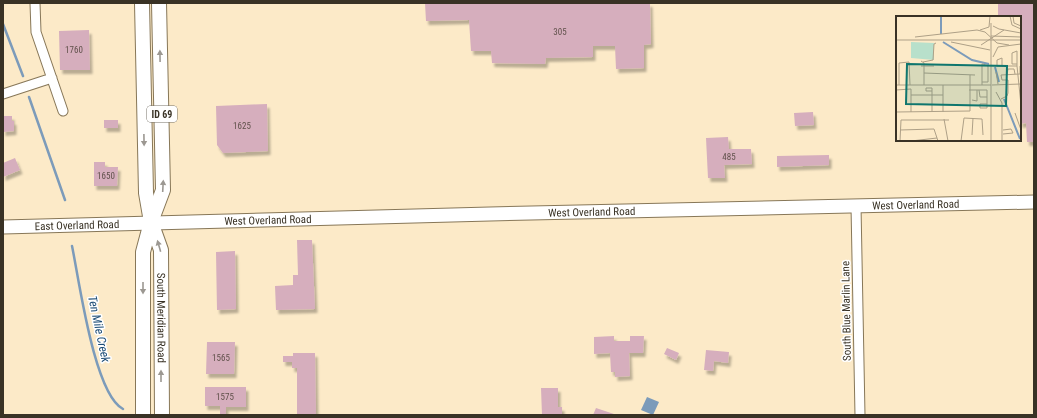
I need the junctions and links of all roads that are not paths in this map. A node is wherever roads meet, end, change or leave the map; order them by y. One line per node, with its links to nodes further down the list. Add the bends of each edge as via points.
1 (35, 3): 4 (street, via 36,32)
2 (142, 3): 9 (main road, South Meridian Road / ID 69, one-way to 9, via 146,193)
3 (159, 3): 9 (main road, South Meridian Road / ID 69, one-way to 3, via 163,190)
4 (52, 78): 5 (street); 6 (street)
5 (3, 94)
6 (63, 111)
7 (1034, 202): 8 (street, West Overland Road)
8 (856, 206): 9 (street, West Overland Road); 13 (street, South Blue Marlin Lane)
9 (150, 222): 10 (street, East Overland Road); 11 (main road, South Meridian Road / ID 69, one-way to 11, via 143,252); 12 (main road, South Meridian Road / ID 69, one-way to 9, via 161,250)
10 (3, 227)
11 (143, 415)
12 (162, 415)
13 (860, 415)

